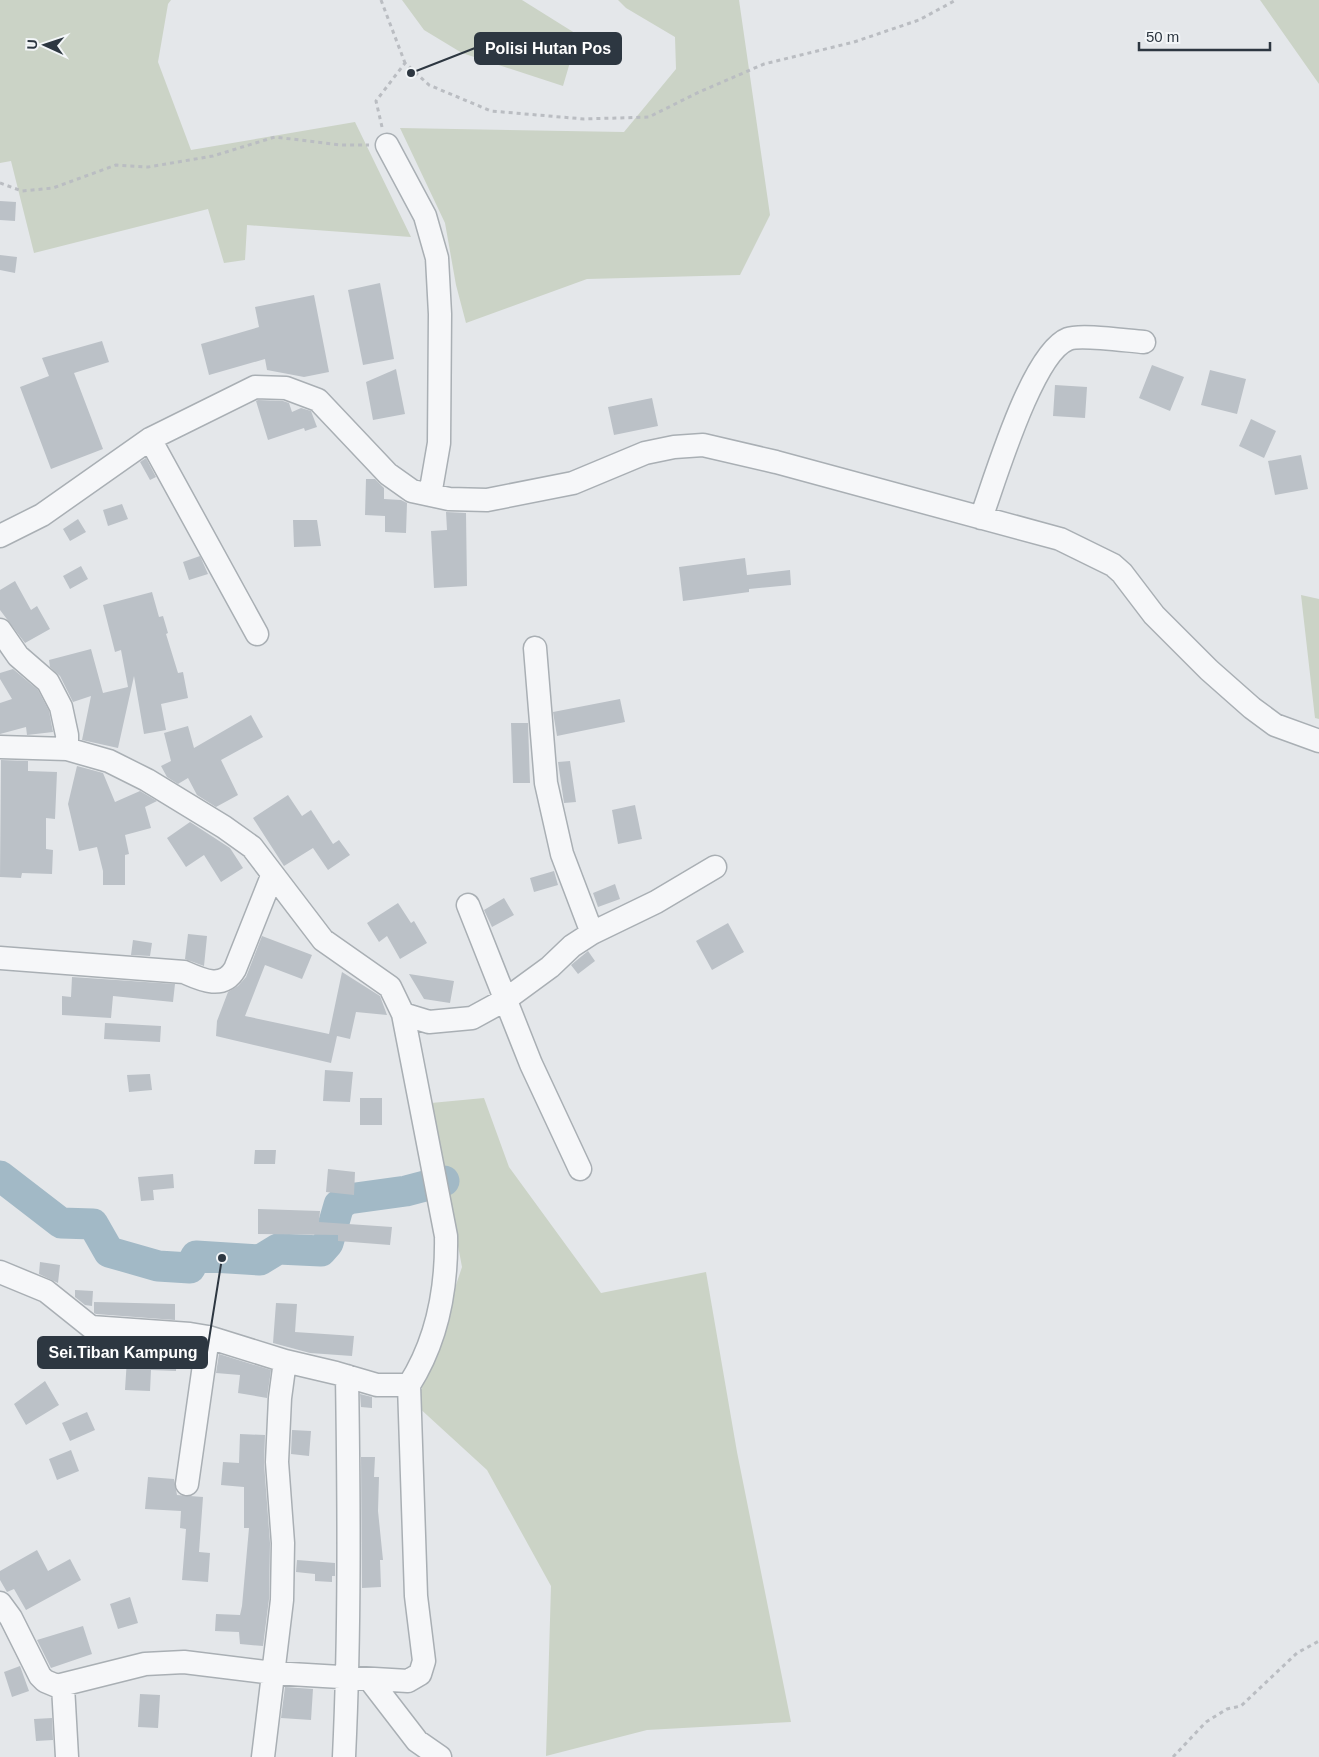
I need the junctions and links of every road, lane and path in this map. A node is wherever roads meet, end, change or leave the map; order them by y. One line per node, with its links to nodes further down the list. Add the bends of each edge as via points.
1 (381, 0): 3 (path)
2 (956, 0): 3 (path, via 919,20 854,42 764,64 697,92 649,117 584,119 491,111 429,85)
3 (405, 63): 4 (path, via 376,102)
4 (387, 145): 5 (path, via 342,145 275,138 213,156 148,167 116,165 53,188 22,191); 8 (street, via 425,216 437,258 439,443)
5 (0, 184)
6 (1144, 342): 9 (street, via 1069,338 1054,348 1037,375 1016,421)
7 (150, 439): 8 (street, via 256,387 286,388 318,400 388,474 412,491); 10 (street, via 42,515); 12 (street)
8 (430, 495): 9 (street, via 487,500 573,483 645,453 703,445)
9 (982, 518): 14 (street, via 1060,539 1113,565 1154,615 1252,708 1275,724)
10 (0, 536)
11 (0, 630): 16 (street, via 18,656 48,682 61,707)
12 (257, 634)
13 (535, 648): 20 (street, via 546,783 562,854)
14 (1319, 741)
15 (0, 747): 16 (street)
16 (67, 749): 18 (street, via 109,761 224,827 252,847)
17 (715, 868): 20 (street)
18 (272, 876): 21 (street, via 230,978 225,981 218,983 174,971); 23 (street, via 323,940 390,987)
19 (468, 906): 22 (street)
20 (592, 933): 22 (street)
21 (0, 958)
22 (505, 1000): 23 (street, via 472,1018 429,1022); 24 (street)
23 (403, 1014): 29 (street, via 444,1227 446,1263 430,1346)
24 (580, 1169)
25 (0, 1272): 26 (street, via 46,1292 91,1327 136,1328)
26 (208, 1337): 27 (street); 30 (street)
27 (285, 1361): 28 (street); 33 (street, via 277,1462 283,1543 282,1600)
28 (347, 1376): 29 (street, via 377,1385); 34 (street)
29 (410, 1385): 35 (street, via 416,1596 424,1668 408,1681)
30 (187, 1484)
31 (0, 1603): 36 (street, via 40,1676 51,1684)
32 (1319, 1641): 41 (path, via 1297,1654 1241,1706 1227,1709 1206,1722)
33 (273, 1673): 34 (street); 36 (street, via 184,1662 145,1664); 39 (street)
34 (348, 1678): 35 (street); 40 (street)
35 (370, 1680): 37 (street, via 417,1742)
36 (63, 1686): 38 (street)
37 (431, 1754)
38 (67, 1757)
39 (263, 1757)
40 (344, 1757)
41 (1173, 1757)

